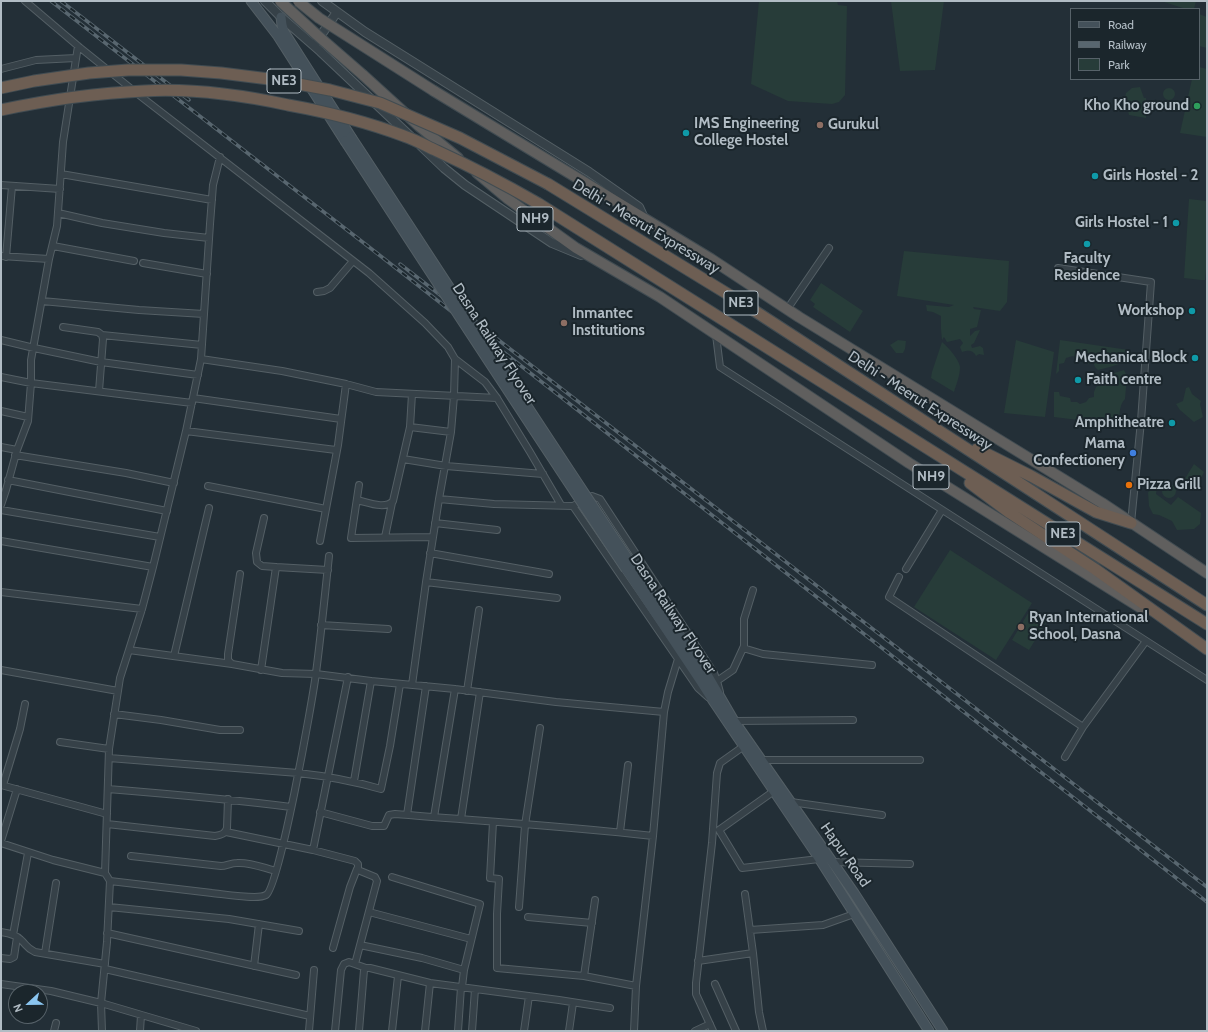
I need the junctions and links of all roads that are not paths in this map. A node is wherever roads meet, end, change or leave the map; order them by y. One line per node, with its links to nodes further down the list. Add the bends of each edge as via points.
1 (25, 1): 9 (street)
2 (252, 1): 125 (main road, Dasna Railway Flyover, bridge, via 278,36 542,444)
3 (265, 1): 8 (street)
4 (280, 1): 31 (highway, NH9, bridge, via 419,126 508,199 576,248)
5 (298, 1): 22 (highway, bridge, via 319,18 378,56)
6 (322, 1): 7 (street)
7 (336, 12): 10 (street); 22 (street, via 589,172 639,207)
8 (281, 17): 10 (street); 125 (main road, Dasna Railway Flyover, bridge, via 288,37 351,137)
9 (78, 46): 11 (street); 15 (street)
10 (314, 46): 31 (street, via 465,185 552,243)
11 (76, 58): 12 (street, via 36,60); 16 (street, via 63,142)
12 (1, 68)
13 (1, 88): 60 (highway, Delhi - Meerut Expressway / NE3, bridge, via 88,73 181,70 277,80 380,103 460,138 548,184 744,304)
14 (1, 110): 63 (highway, NE3, bridge, via 49,100 145,90 181,90 220,93 312,109 406,137 484,173 539,204)
15 (220, 157): 20 (street); 29 (street)
16 (61, 174): 19 (street); 20 (street)
17 (1, 185): 18 (street)
18 (12, 186): 19 (street); 26 (street)
19 (60, 189): 21 (street)
20 (212, 200): 23 (street)
21 (58, 213): 23 (street, via 102,223); 24 (street)
22 (644, 218): 36 (highway)
23 (209, 238): 33 (street)
24 (53, 246): 27 (street); 28 (street)
25 (829, 248): 36 (street)
26 (4, 256): 27 (street)
27 (49, 259): 35 (street)
28 (134, 261)
29 (353, 261): 34 (street, via 330,288); 45 (street, via 425,323 448,347)
30 (143, 263): 33 (street)
31 (606, 266): 40 (highway, NH9)
32 (1058, 268): 88 (street, via 1151,282)
33 (207, 274): 37 (street)
34 (317, 292)
35 (42, 301): 37 (street); 43 (street)
36 (788, 308): 88 (highway)
37 (204, 314): 42 (street)
38 (63, 327): 39 (street, via 98,332)
39 (102, 335): 42 (street); 46 (street)
40 (716, 335): 85 (street, via 720,367); 117 (highway, NH9, via 909,463)
41 (1, 340): 43 (street)
42 (202, 344): 44 (street)
43 (34, 348): 46 (street); 49 (street)
44 (201, 359): 47 (street); 50 (street)
45 (455, 359): 53 (street); 54 (street, via 485,382)
46 (101, 362): 47 (street); 51 (street)
47 (198, 376): 55 (street)
48 (1, 377): 49 (street)
49 (31, 383): 51 (street); 57 (street)
50 (346, 384): 52 (street, via 376,392); 58 (street)
51 (99, 391): 55 (street)
52 (412, 394): 53 (street); 59 (street)
53 (454, 396): 54 (street); 62 (street)
54 (497, 398): 69 (street)
55 (193, 400): 58 (street); 61 (street)
56 (1, 411): 57 (street)
57 (28, 417): 66 (street)
58 (342, 419): 65 (street)
59 (410, 427): 62 (street); 67 (street)
60 (931, 427): 88 (highway, via 1031,476 1096,512); 109 (highway, Delhi - Meerut Expressway / NE3)
61 (186, 430): 65 (street); 71 (street)
62 (451, 432): 68 (street)
63 (919, 444): 112 (highway, NE3); 117 (highway, via 1010,513 1095,569)
64 (1, 447): 66 (street)
65 (336, 450): 82 (street)
66 (16, 452): 70 (street); 71 (street)
67 (403, 459): 68 (street); 77 (street)
68 (446, 466): 69 (street); 75 (street)
69 (543, 474): 79 (street)
70 (8, 480): 74 (street); 84 (street)
71 (174, 483): 84 (street)
72 (359, 485): 76 (street)
73 (208, 486): 82 (street)
74 (4, 489): 78 (street)
75 (439, 499): 79 (street, via 494,504); 87 (street)
76 (357, 500): 77 (street, via 384,506); 91 (street, via 351,538)
77 (392, 503): 91 (street)
78 (1, 505)
79 (561, 505): 80 (street)
80 (573, 506): 120 (street); 130 (street, via 592,496 600,499 703,655)
81 (209, 508): 119 (street)
82 (326, 509): 94 (street)
83 (1, 510): 90 (street)
84 (167, 510): 90 (street)
85 (942, 510): 99 (street); 115 (street)
86 (264, 518): 98 (street, via 256,559 262,566)
87 (435, 523): 89 (street); 92 (street)
88 (1132, 523): 103 (highway)
89 (497, 530)
90 (160, 537): 97 (street)
91 (385, 537): 92 (street)
92 (433, 537): 95 (street)
93 (1, 541): 97 (street)
94 (320, 541)
95 (430, 553): 102 (street); 105 (street)
96 (329, 556): 100 (street)
97 (153, 567): 110 (street)
98 (276, 567): 100 (street); 124 (street)
99 (906, 569)
100 (328, 570): 113 (street)
101 (240, 574): 121 (street, via 228,654 228,660)
102 (549, 574)
103 (1207, 574)
104 (899, 577): 144 (street, via 889,597)
105 (426, 582): 108 (street); 132 (street)
106 (753, 590): 116 (street, via 744,619)
107 (1, 592): 110 (street)
108 (557, 598)
109 (1207, 605)
110 (142, 609): 118 (street)
111 (479, 610): 136 (street)
112 (1207, 624)
113 (322, 625): 114 (street); 126 (street)
114 (388, 629)
115 (1146, 641): 128 (street); 144 (street)
116 (743, 648): 122 (street, via 763,654); 130 (street, via 734,670)
117 (1206, 648)
118 (129, 650): 119 (street); 135 (street)
119 (174, 656): 121 (street)
120 (678, 659): 138 (street, via 698,688); 140 (street)
121 (232, 664): 124 (street)
122 (872, 666)
123 (1, 670): 135 (street)
124 (261, 670): 126 (street)
125 (701, 673): 138 (main road, Dasna Railway Flyover)
126 (316, 674): 127 (street); 155 (street)
127 (348, 677): 129 (street); 156 (street)
128 (1207, 680)
129 (371, 681): 131 (street); 157 (street)
130 (717, 681): 138 (street)
131 (400, 684): 132 (street); 157 (street, via 381,789)
132 (412, 685): 133 (street)
133 (426, 686): 134 (street); 167 (street)
134 (455, 689): 136 (street); 169 (street)
135 (118, 691): 141 (street)
136 (468, 691): 137 (street)
137 (480, 692): 140 (street); 170 (street)
138 (717, 700): 143 (main road, Hapur Road); 148 (main road, Hapur Road)
139 (25, 704): 158 (street, via 20,729)
140 (664, 712): 176 (street)
141 (114, 714): 146 (street, via 220,730); 149 (street)
142 (853, 720): 143 (street)
143 (734, 721): 152 (main road, Hapur Road)
144 (1083, 727): 150 (street)
145 (540, 728): 173 (street)
146 (240, 730)
147 (60, 742): 149 (street)
148 (744, 746): 161 (main road, Hapur Road); 211 (street, via 720,763 717,773 712,843)
149 (109, 749): 151 (street)
150 (1065, 757)
151 (109, 758): 155 (street); 160 (street)
152 (762, 760): 153 (street); 163 (main road, Hapur Road)
153 (920, 760)
154 (628, 765): 175 (street)
155 (298, 773): 156 (street); 164 (street)
156 (328, 776): 157 (street); 165 (street)
157 (354, 781)
158 (2, 785): 159 (street)
159 (16, 789): 166 (street); 177 (street)
160 (108, 789): 162 (street); 166 (street)
161 (774, 791): 182 (main road, Hapur Road); 182 (street, via 720,830 742,868)
162 (228, 799): 164 (street); 174 (street)
163 (791, 802): 168 (street); 183 (main road, Hapur Road)
164 (291, 807): 178 (street)
165 (320, 812): 167 (street, via 378,827 384,826 392,814); 179 (street)
166 (107, 814): 172 (street)
167 (407, 815): 169 (street)
168 (882, 816)
169 (434, 817): 170 (street)
170 (461, 819): 171 (street)
171 (493, 822): 173 (street); 220 (street, via 490,878 499,879 496,914 497,968)
172 (107, 824): 174 (street, via 215,836); 187 (street)
173 (525, 825): 175 (street); 194 (street)
174 (226, 832): 178 (street)
175 (620, 832): 176 (street)
176 (653, 836): 224 (street)
177 (1, 842): 180 (street)
178 (283, 844): 179 (street); 186 (street)
179 (313, 850): 185 (street, via 356,861)
180 (28, 853): 187 (street); 204 (street)
181 (131, 856): 186 (street, via 221,866 244,863)
182 (820, 859): 196 (main road, Hapur Road)
183 (832, 862): 184 (street); 235 (main road, Hapur Road)
184 (910, 864)
185 (357, 869): 195 (street, via 376,880); 207 (street)
186 (276, 871): 189 (street, via 269,893 265,896 242,896)
187 (105, 873): 189 (street)
188 (392, 877): 205 (street, via 480,904)
189 (110, 881): 193 (street)
190 (56, 883): 208 (street)
191 (745, 894): 200 (street)
192 (595, 900): 198 (street)
193 (109, 907): 199 (street); 203 (street)
194 (518, 907)
195 (369, 912): 205 (street); 206 (street)
196 (854, 914): 200 (street, via 822,925); 255 (main road, Hapur Road)
197 (528, 917): 198 (street)
198 (592, 923): 220 (street)
199 (259, 924): 201 (street); 214 (street)
200 (750, 930): 209 (street)
201 (299, 931)
202 (1, 932): 204 (street)
203 (107, 933): 213 (street); 214 (street)
204 (15, 936): 208 (street, via 35,952); 210 (street, via 14,958)
205 (471, 939): 217 (street)
206 (360, 945): 212 (street); 217 (street)
207 (333, 948)
208 (45, 953): 213 (street)
209 (753, 953): 211 (street); 254 (street)
210 (1, 958)
211 (698, 961): 234 (street, via 696,994)
212 (354, 964): 215 (street); 242 (street, via 344,964 341,970)
213 (105, 966): 228 (street); 232 (street)
214 (254, 966): 218 (street)
215 (366, 968): 219 (street); 243 (street)
216 (314, 970): 232 (street)
217 (464, 970): 225 (street)
218 (296, 975)
219 (398, 976): 221 (street); 244 (street)
220 (584, 976): 224 (street)
221 (430, 983): 225 (street); 245 (street)
222 (1, 984): 228 (street, via 52,991)
223 (716, 984): 253 (street)
224 (636, 986): 250 (street)
225 (461, 987): 226 (street); 246 (street)
226 (475, 989): 227 (street); 247 (street)
227 (529, 996): 229 (street); 248 (street)
228 (101, 1003): 231 (street); 238 (street)
229 (573, 1003): 230 (street); 249 (street)
230 (610, 1008)
231 (142, 1015): 236 (street); 239 (street)
232 (310, 1016): 241 (street)
233 (56, 1023): 237 (street)
234 (710, 1024): 251 (street); 252 (street)
235 (941, 1027): 255 (street)
236 (176, 1028): 240 (street)
237 (54, 1031)
238 (102, 1031)
239 (140, 1031)
240 (196, 1031)
241 (309, 1031)
242 (334, 1031)
243 (359, 1031)
244 (392, 1031)
245 (425, 1031)
246 (458, 1031)
247 (472, 1031)
248 (524, 1031)
249 (569, 1031)
250 (634, 1031)
251 (695, 1031)
252 (713, 1031)
253 (736, 1031)
254 (763, 1031)
255 (928, 1031)

